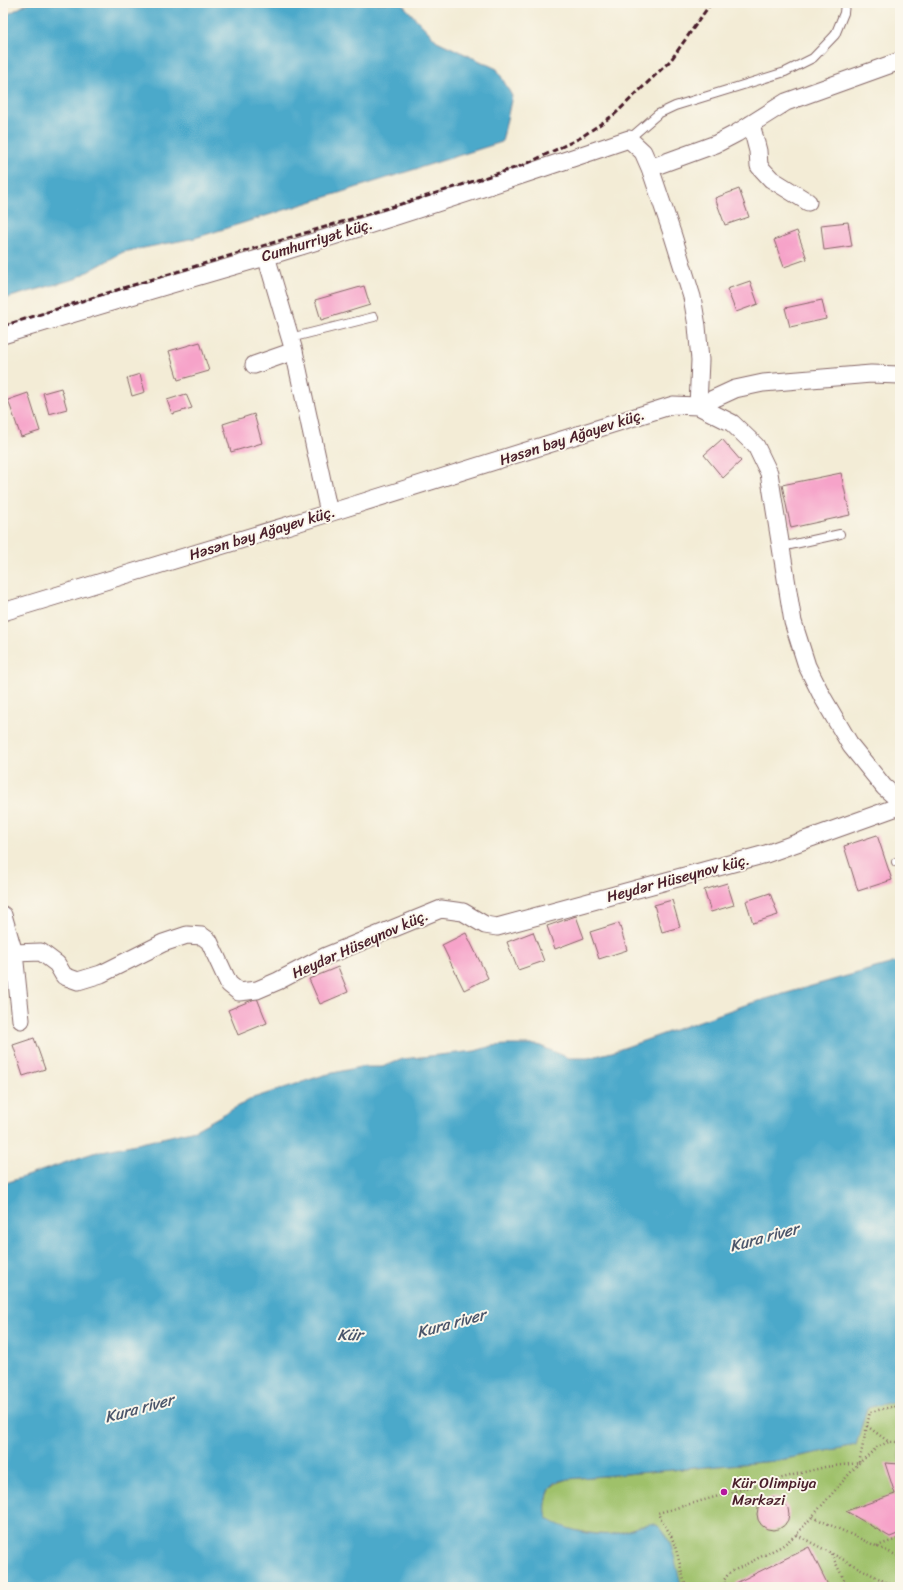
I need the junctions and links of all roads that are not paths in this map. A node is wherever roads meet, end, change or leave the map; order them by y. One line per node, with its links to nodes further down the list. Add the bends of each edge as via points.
1 (845, 3): 4 (lane, via 844,13 835,35 813,58 785,72 675,106 658,114)
2 (900, 62): 3 (street, via 786,102)
3 (752, 124): 5 (street, via 716,144); 6 (street, via 759,166 771,179)
4 (629, 139): 5 (street, via 642,152); 7 (street, Cumhurriyət küç., via 522,176)
5 (650, 168): 13 (street, via 692,297 700,360)
6 (808, 202)
7 (266, 256): 9 (street, Cumhurriyət küç.); 10 (street)
8 (374, 317): 10 (lane)
9 (3, 335)
10 (292, 344): 11 (street); 14 (street)
11 (254, 365)
12 (900, 375): 13 (street, via 871,374 763,382 735,389)
13 (698, 406): 14 (street, Həsən bəy Ağayev küç., via 673,405); 16 (street, Həsən bəy Ağayev küç., via 732,423 756,446 769,473)
14 (329, 513): 17 (street, Həsən bəy Ağayev küç.)
15 (840, 534): 16 (lane)
16 (782, 547): 18 (street, Həsən bəy Ağayev küç., via 793,622 807,666 851,746 884,787)
17 (3, 612)
18 (900, 801)
19 (900, 806): 21 (street, Heydər Hüseynov küç., via 766,854 497,927 485,925 463,912 440,909 326,956 257,990 239,992 228,984 210,941 202,936 187,935 163,943 101,974 78,981 64,976 57,964 41,952)
20 (3, 915): 21 (street)
21 (14, 953): 22 (street)
22 (21, 1020)

